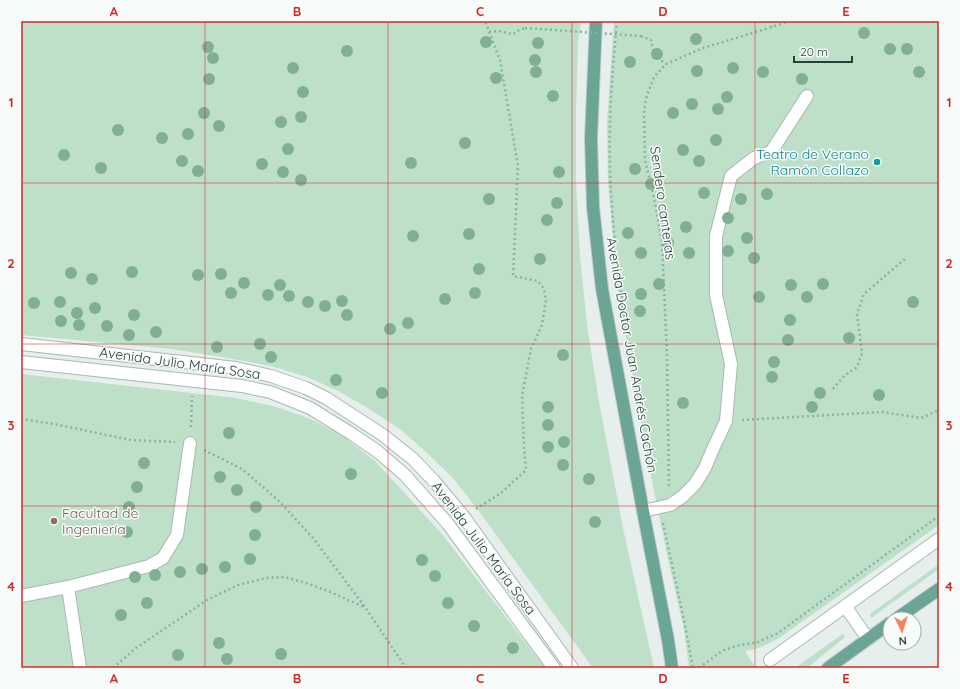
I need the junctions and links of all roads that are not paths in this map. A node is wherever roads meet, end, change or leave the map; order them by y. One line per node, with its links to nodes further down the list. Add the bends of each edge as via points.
1 (596, 21): 6 (main road, Avenida Doctor Juan Andrés Cachón, via 590,138 593,207 602,289)
2 (807, 96): 6 (street, via 771,152 754,158 732,176 716,236 716,295 731,364 726,421 706,468 695,484 682,497 665,506)
3 (21, 344): 18 (street, Avenida Julio María Sosa, via 236,368 271,376 326,398 383,435 413,459 434,481 464,517)
4 (21, 362): 17 (street, Avenida Julio María Sosa, via 242,386 270,392 310,408 377,451 405,475 448,524)
5 (190, 442): 8 (street, via 177,535 163,558 149,566)
6 (643, 511): 19 (main road, Avenida Doctor Juan Andrés Cachón)
7 (939, 539): 11 (street)
8 (68, 587): 10 (street); 16 (street)
9 (939, 589): 12 (main road)
10 (21, 596)
11 (845, 606): 14 (street); 15 (street)
12 (907, 611)
13 (882, 629): 14 (main road)
14 (868, 639): 20 (main road)
15 (770, 660)
16 (80, 668)
17 (554, 668)
18 (572, 668)
19 (672, 668)
20 (828, 668)

